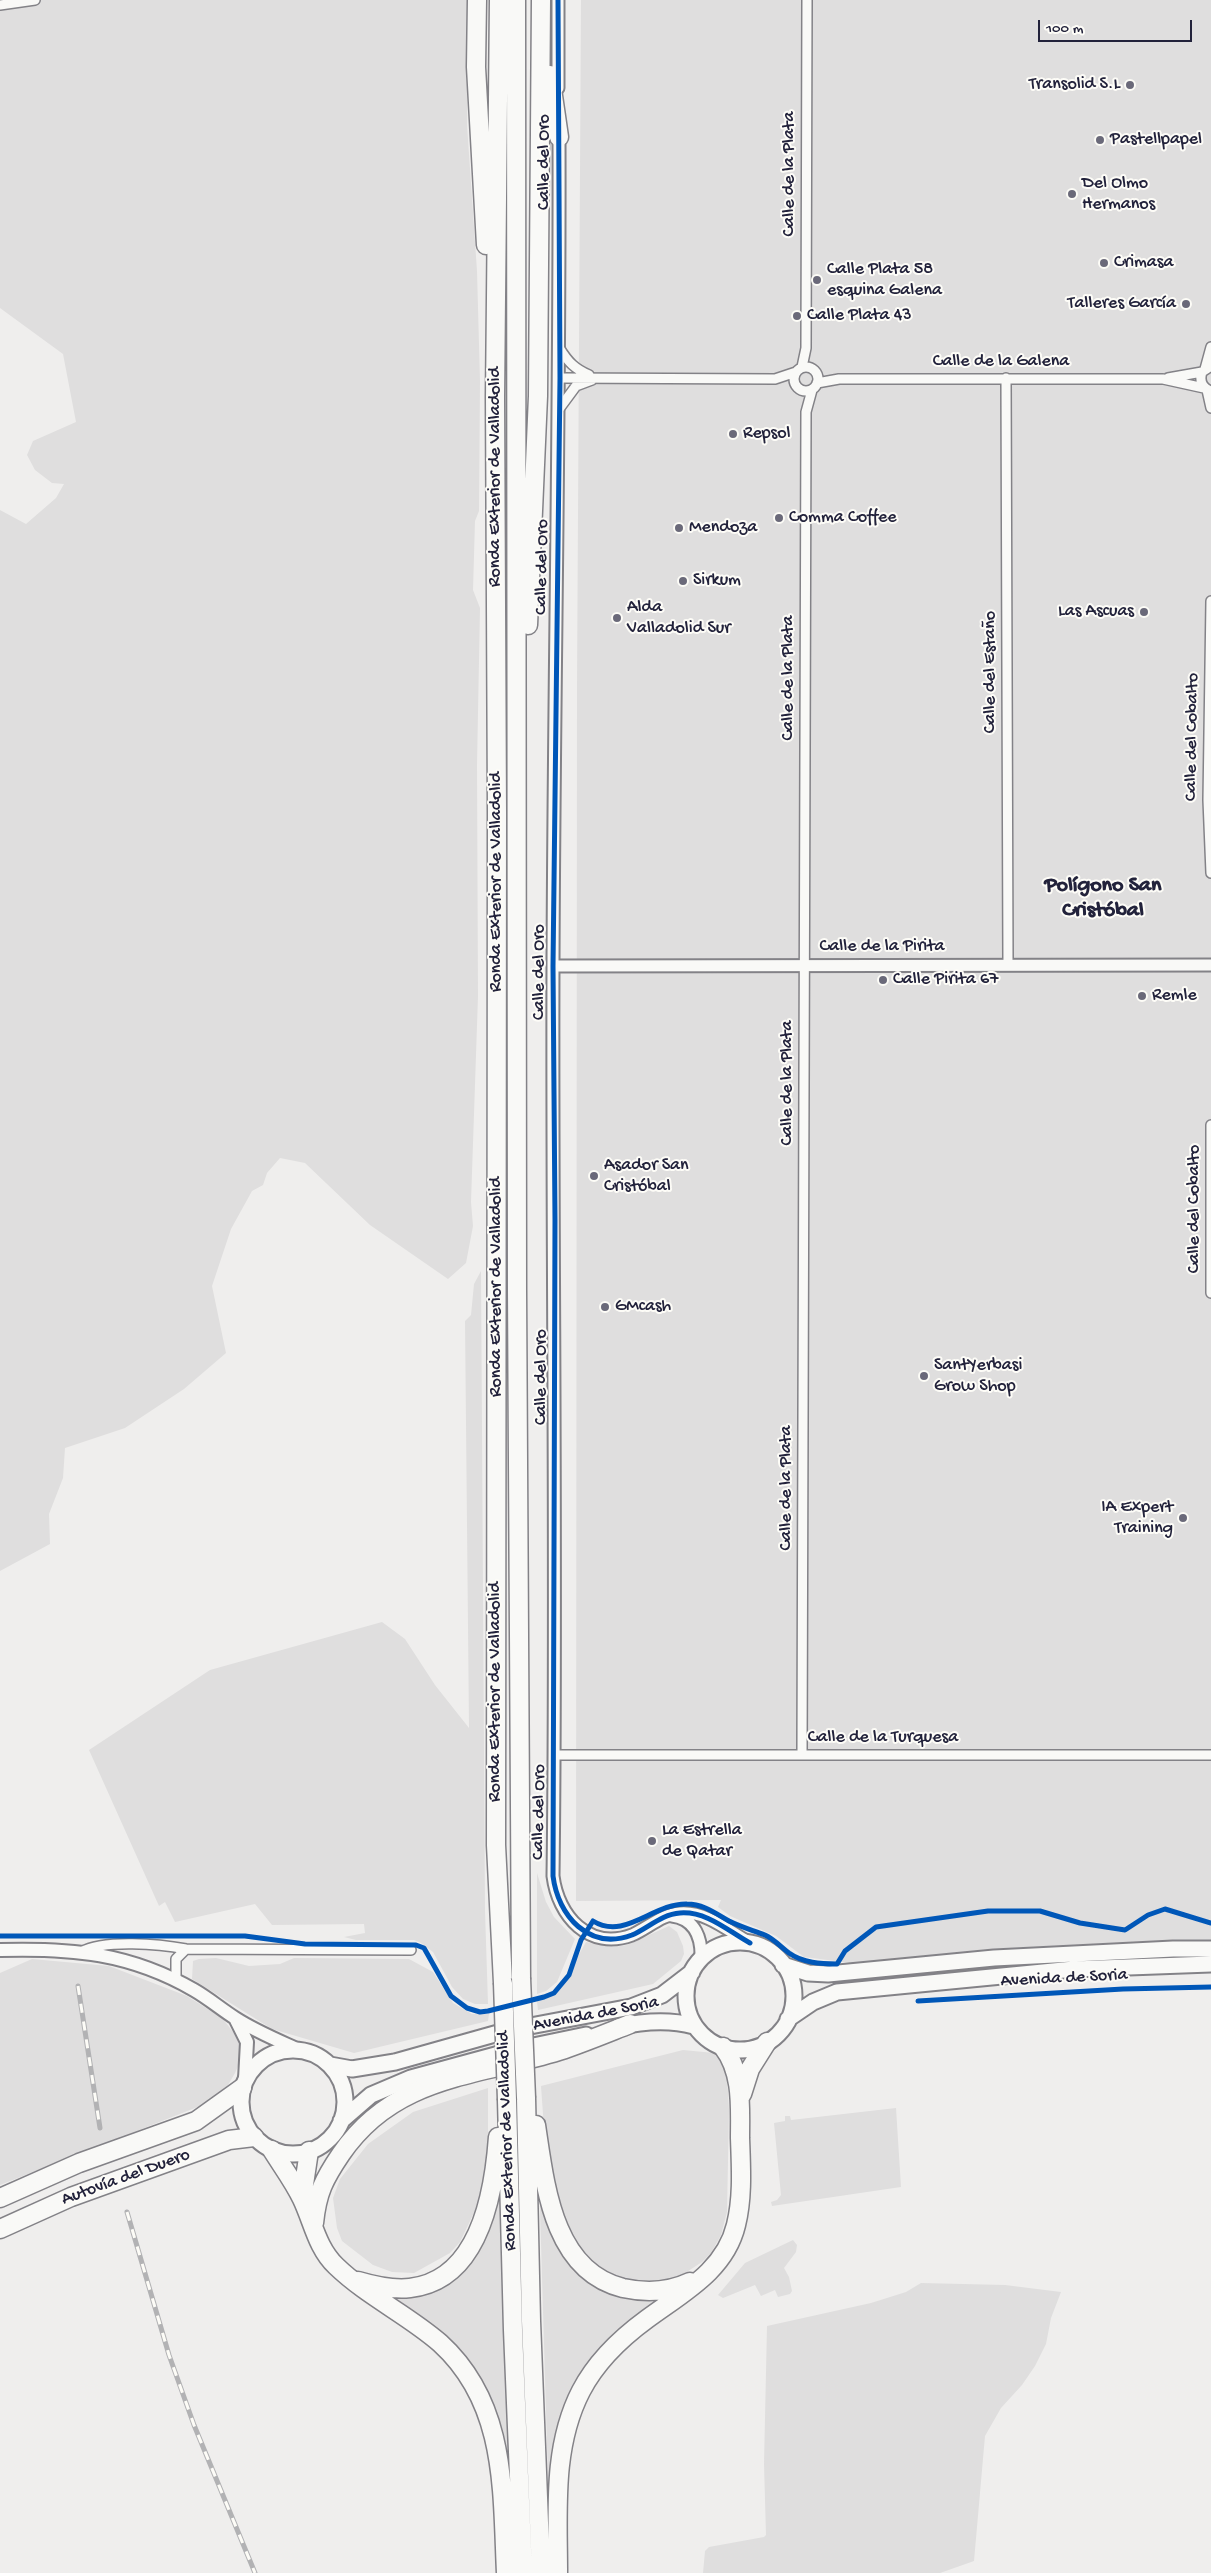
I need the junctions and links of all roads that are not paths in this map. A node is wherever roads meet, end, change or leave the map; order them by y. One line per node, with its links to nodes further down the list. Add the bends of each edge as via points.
1 (35, 0): 9 (street)
2 (477, 0): 26 (highway, via 478,95)
3 (499, 0): 26 (highway, Ronda Exterior de Valladolid)
4 (516, 0): 31 (highway, Ronda Exterior de Valladolid)
5 (541, 0): 31 (highway, via 538,396 526,666)
6 (545, 0): 10 (highway, via 547,46)
7 (558, 0): 10 (street, Calle del Oro)
8 (807, 0): 12 (street, Calle de la Plata)
9 (0, 5)
10 (559, 136): 13 (street, Calle del Oro)
11 (1211, 347): 15 (street)
12 (806, 348): 14 (street, Calle de la Plata); 16 (street, Calle de la Plata)
13 (560, 349): 17 (street, Calle del Oro); 18 (street, via 579,371)
14 (799, 369): 16 (street, Calle de la Galena); 19 (street); 24 (street, Calle de la Plata, via 793,379)
15 (1206, 369): 22 (street, Calle de la Galena); 25 (street, via 1200,380)
16 (814, 370): 21 (street, Calle de la Galena); 23 (street, Calle de la Plata)
17 (560, 378): 18 (street); 28 (street, Calle del Oro)
18 (596, 378): 19 (street); 28 (street, via 576,386)
19 (775, 378): 24 (street)
20 (1006, 378): 21 (street, Calle de la Galena); 22 (street, Calle de la Galena); 34 (street, Calle del Estaño)
21 (839, 379): 23 (street, Calle de la Galena)
22 (1163, 380): 25 (street, Calle de la Galena)
23 (814, 387): 24 (street, Calle de la Galena); 29 (street, Calle de la Plata)
24 (798, 388): 29 (street, Calle de la Plata)
25 (1207, 389): 27 (street)
26 (495, 397): 63 (highway, Ronda Exterior de Valladolid, bridge, via 496,1845)
27 (1211, 408)
28 (559, 409): 36 (street, Calle del Oro)
29 (806, 412): 33 (street, Calle de la Plata)
30 (1211, 601): 32 (street, Calle del Cobalto, via 1208,800)
31 (517, 714): 62 (highway, Ronda Exterior de Valladolid, bridge, via 521,1978)
32 (1211, 873)
33 (805, 965): 34 (street, Calle de la Pirita); 36 (street, Calle de la Pirita); 39 (street, Calle de la Plata)
34 (1008, 965): 35 (street, Calle de la Pirita)
35 (1211, 965)
36 (553, 966): 40 (street, Calle del Oro)
37 (1211, 1125): 38 (street, Calle del Cobalto)
38 (1211, 1293)
39 (802, 1754): 40 (street, Calle de la Turquesa); 41 (street, Calle de la Turquesa)
40 (555, 1755): 42 (street, Calle del Oro, via 553,1876 557,1898 565,1914 586,1932 610,1938 633,1934)
41 (1211, 1755)
42 (667, 1916): 43 (street, Calle del Oro, via 697,1914); 51 (street, via 683,1920 695,1928 701,1945)
43 (750, 1943): 49 (highway, via 764,1948); 51 (highway, via 726,1944 710,1951)
44 (1211, 1949): 49 (highway, Avenida de Soria, via 1173,1948 994,1958 828,1974 808,1973)
45 (0, 1950): 48 (main road, via 52,1948)
46 (186, 1950): 47 (street); 48 (street, via 168,1946 104,1946 90,1947); 52 (street, via 176,1959)
47 (411, 1950)
48 (81, 1952): 52 (main road, via 117,1958)
49 (783, 1964): 54 (highway, via 793,1995)
50 (1211, 1964): 54 (highway, Avenida de Soria, via 1074,1969 837,1992 813,2002)
51 (696, 1966): 56 (highway, via 686,1999); 60 (highway, Avenida de Soria, via 662,1995 631,2007 509,2030 395,2062 352,2069)
52 (176, 1981): 53 (main road, via 211,2000)
53 (234, 2018): 59 (main road); 61 (main road, via 247,2042)
54 (788, 2019): 57 (highway, via 780,2032)
55 (630, 2024): 56 (highway, Avenida de Soria, via 672,2020); 65 (highway, Avenida de Soria, via 514,2050 411,2078 371,2095); 72 (highway, via 559,2051 436,2083 393,2102 347,2144 324,2179 316,2202)
56 (694, 2026): 58 (highway, via 702,2035)
57 (767, 2042): 58 (highway, via 743,2050); 64 (highway, via 746,2077)
58 (723, 2047): 64 (highway, via 734,2065)
59 (299, 2050): 60 (highway, via 318,2056); 61 (highway, via 282,2051 266,2057 252,2069)
60 (330, 2065): 65 (highway, via 344,2091)
61 (244, 2083): 66 (highway, via 242,2113); 69 (highway, Autovía del Duero, via 196,2121 79,2163)
62 (526, 2098): 73 (highway, via 534,2114 546,2188 562,2238 583,2268 614,2286 650,2291 684,2285); 77 (highway, Ronda Exterior de Valladolid)
63 (507, 2100): 74 (highway, via 500,2121 494,2182 484,2214 472,2246 454,2268 435,2282 411,2288 383,2288); 76 (highway, Ronda Exterior de Valladolid)
64 (740, 2102): 73 (highway, via 740,2204 736,2226)
65 (341, 2121): 68 (highway, via 333,2134)
66 (254, 2137): 67 (highway); 71 (highway, Autovía del Duero, via 229,2140 201,2150 72,2197)
67 (272, 2150): 68 (highway, via 290,2154); 70 (highway)
68 (309, 2151): 70 (highway)
69 (0, 2198)
70 (302, 2198): 72 (highway)
71 (0, 2228)
72 (314, 2229): 74 (highway, via 324,2253)
73 (712, 2268): 78 (highway, via 694,2286 612,2349 581,2391 566,2428 558,2480)
74 (355, 2281): 75 (highway, via 439,2343 479,2391 493,2426 501,2474)
75 (506, 2573)
76 (523, 2573)
77 (541, 2573)
78 (558, 2573)

